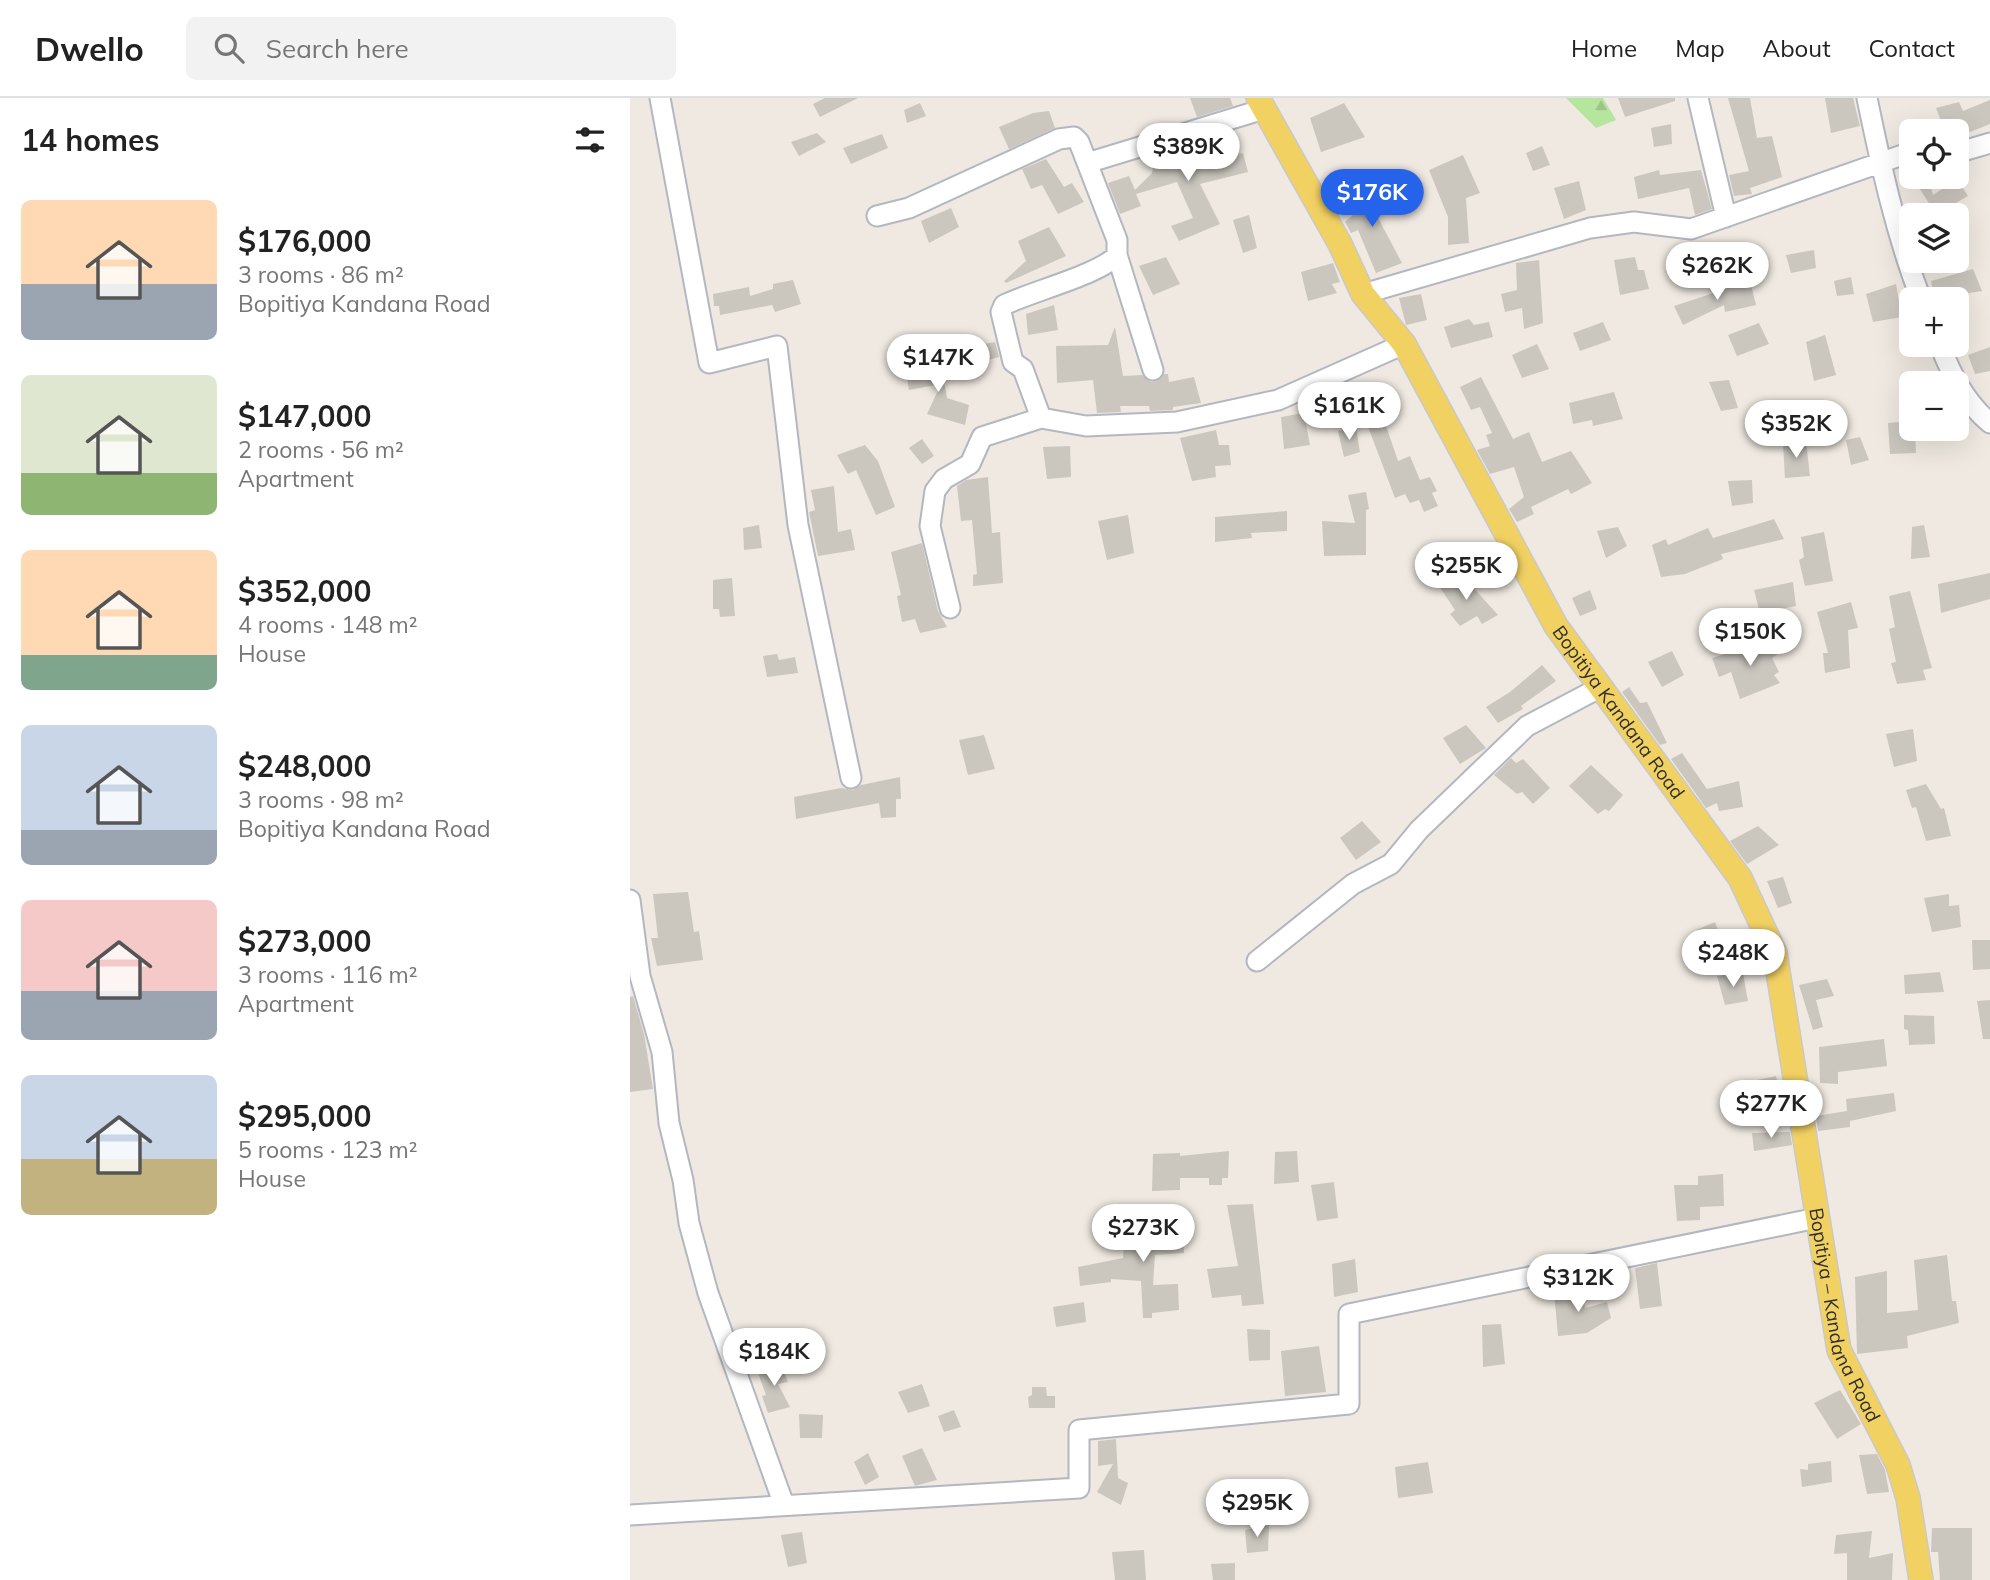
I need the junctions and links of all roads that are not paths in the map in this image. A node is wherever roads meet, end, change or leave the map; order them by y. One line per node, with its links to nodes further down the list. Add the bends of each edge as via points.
1 (660, 98): 22 (street, via 709,363 778,346 798,525)
2 (1698, 98): 11 (street)
3 (1867, 98): 9 (street)
4 (1261, 104): 8 (street); 14 (main road, Bopitiya Kandana Road)
5 (1990, 143): 6 (street)
6 (1969, 149)
7 (1899, 157): 9 (street)
8 (1087, 163): 10 (street, via 1074,137 1059,139 909,208); 12 (street, via 1117,240)
9 (1881, 165): 11 (street); 13 (street)
10 (877, 216)
11 (1726, 217): 14 (street, via 1690,229 1634,222 1590,228)
12 (1117, 255): 17 (street); 18 (street, via 1004,305 1001,312 1013,362 1023,369)
13 (1917, 287)
14 (1363, 294): 15 (main road, Bopitiya Kandana Road)
15 (1404, 344): 18 (street, via 1278,400 1177,422 1086,425); 21 (main road, Bopitiya Kandana Road, via 1556,626)
16 (1945, 357): 19 (street, via 1976,411)
17 (1153, 370)
18 (1041, 418): 20 (street, via 982,437 970,464 944,479 935,491 930,526)
19 (1990, 423)
20 (950, 608)
21 (1599, 688): 24 (street, via 1527,726 1419,830 1391,864 1353,884); 25 (main road, Bopitiya Kandana Road, via 1740,878 1775,953)
22 (851, 778)
23 (630, 900): 27 (street, via 640,976 662,1052 669,1123 694,1241 708,1293)
24 (1258, 961)
25 (1788, 1041): 26 (main road, Bopitiya – Kandana Road)
26 (1817, 1217): 27 (street, via 1349,1314 1349,1404 1079,1430 1079,1488); 29 (main road, Bopitiya – Kandana Road, via 1839,1350 1898,1465)
27 (784, 1505): 28 (street)
28 (630, 1515)
29 (1921, 1580)

